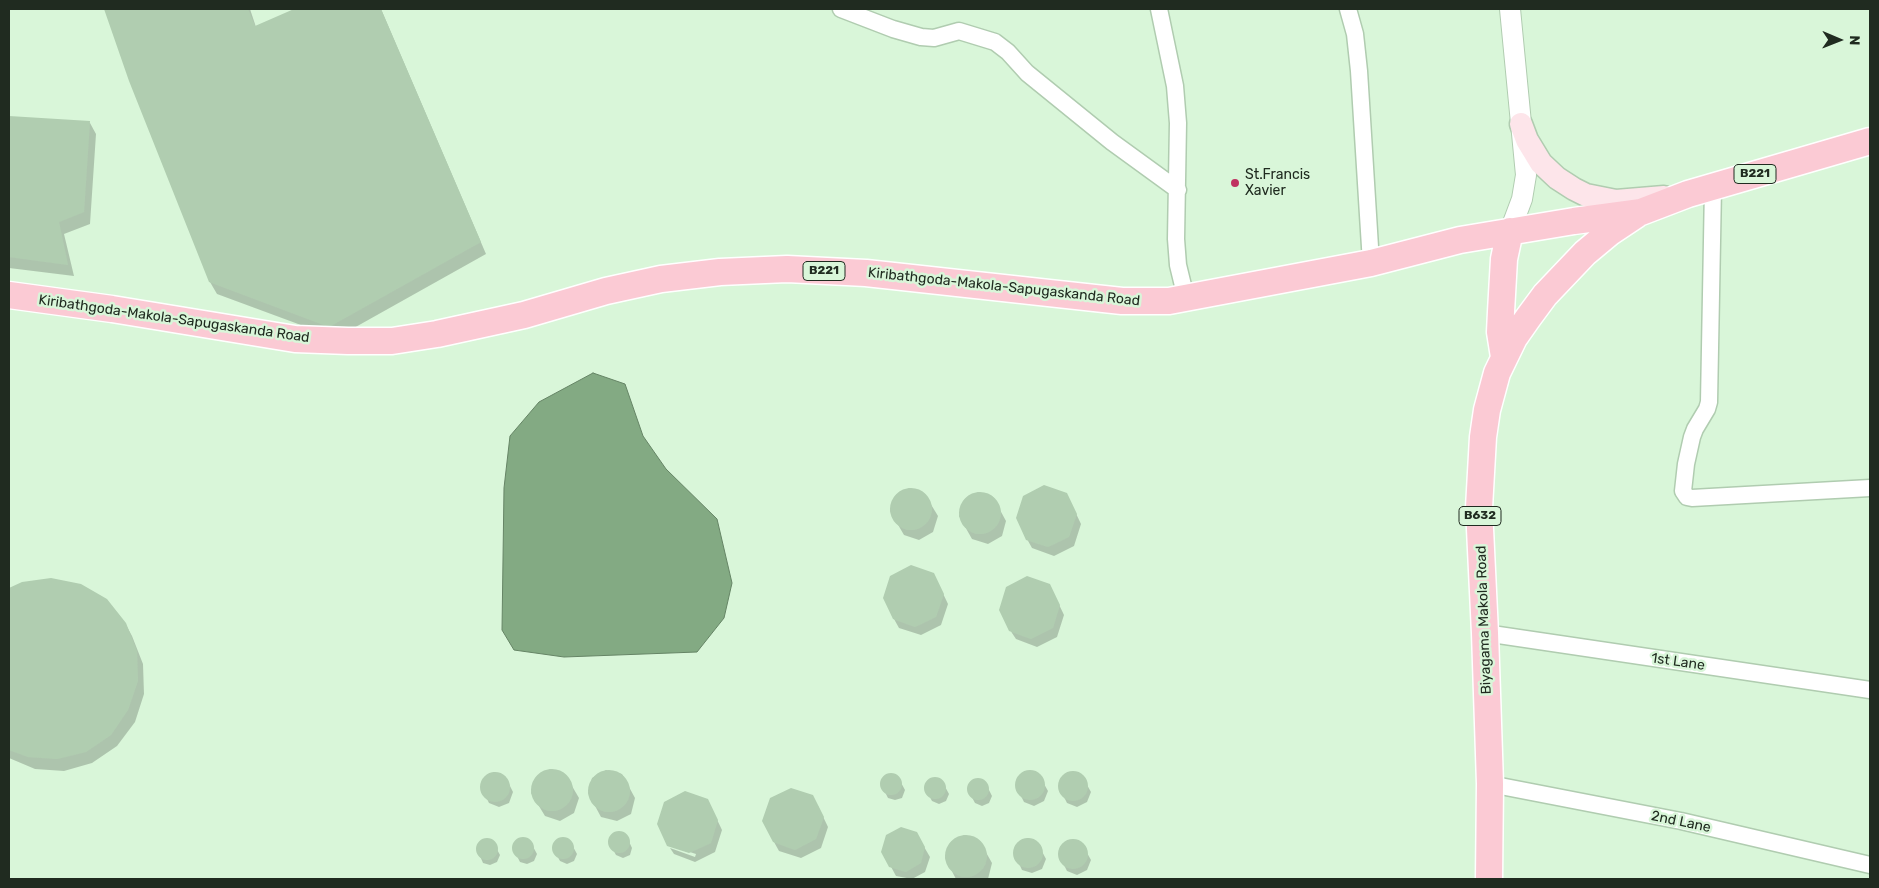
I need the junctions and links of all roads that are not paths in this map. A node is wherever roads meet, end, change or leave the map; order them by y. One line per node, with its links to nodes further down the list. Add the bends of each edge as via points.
1 (842, 9): 8 (street, via 921,37 934,38 960,31 995,42 1027,73 1112,142)
2 (1159, 9): 8 (street, via 1175,86)
3 (1348, 9): 12 (street, via 1355,34 1359,71)
4 (1510, 9): 5 (street)
5 (1521, 124): 9 (main road, via 1541,162 1556,178 1586,195 1616,201); 11 (street, via 1526,182)
6 (1870, 141): 7 (main road, Kiribathgoda-Makola-Sapugaskanda Road / B221)
7 (1712, 186): 9 (main road, Kiribathgoda-Makola-Sapugaskanda Road / B221); 16 (street, via 1709,402 1692,437 1683,491 1692,498)
8 (1178, 190): 14 (street, via 1176,239)
9 (1688, 194): 10 (main road, Kiribathgoda-Makola-Sapugaskanda Road / B221)
10 (1641, 212): 11 (main road, Kiribathgoda-Makola-Sapugaskanda Road / B221); 15 (main road, Biyagama Makola Road / B632, via 1609,233 1561,278 1528,318)
11 (1510, 231): 12 (main road, Kiribathgoda-Makola-Sapugaskanda Road / B221); 15 (main road, via 1504,259 1500,332)
12 (1371, 263): 14 (main road, Kiribathgoda-Makola-Sapugaskanda Road / B221)
13 (9, 295): 14 (main road, Kiribathgoda-Makola-Sapugaskanda Road / B221, via 295,339 348,341 437,334 661,279 739,271 787,269 866,273 1122,301)
14 (1186, 298)
15 (1504, 357): 17 (main road, Biyagama Makola Road / B632, via 1491,390 1483,437 1479,508)
16 (1870, 488)
17 (1486, 633): 18 (street, 1st Lane); 19 (main road, Biyagama Makola Road / B632)
18 (1870, 690)
19 (1490, 784): 20 (street, 2nd Lane, via 1682,822); 21 (main road, Biyagama Makola Road / B632)
20 (1870, 865)
21 (1489, 879)

